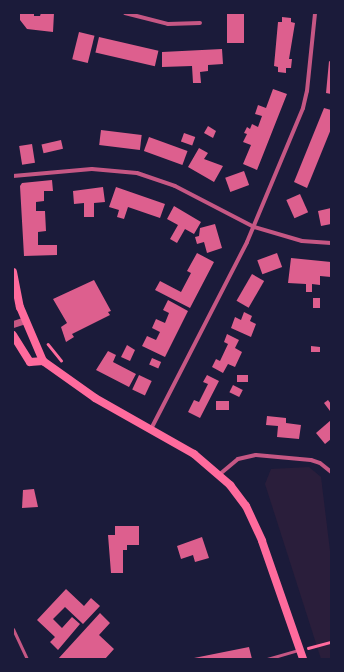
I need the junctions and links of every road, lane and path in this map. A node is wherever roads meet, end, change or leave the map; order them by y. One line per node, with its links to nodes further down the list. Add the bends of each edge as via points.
1 (125, 13): 3 (street, via 168,24)
2 (315, 13): 5 (street, via 305,100)
3 (200, 23)
4 (13, 176): 5 (street, via 92,169 137,173 180,188)
5 (254, 227): 6 (street, via 302,241); 12 (street)
6 (331, 243)
7 (13, 272): 8 (main road)
8 (25, 320): 9 (street); 11 (main road, via 40,348)
9 (13, 324)
10 (13, 335): 11 (main road, via 30,362)
11 (43, 361): 12 (main road, via 95,398)
12 (151, 429): 14 (main road, via 194,454)
13 (331, 472): 14 (street, via 320,463 311,460 256,455 238,459)
14 (220, 474): 17 (main road, via 242,500 256,526)
15 (13, 628): 18 (lane)
16 (331, 642): 17 (path)
17 (300, 650): 19 (lane); 20 (main road)
18 (27, 659)
19 (267, 659)
20 (303, 659)

